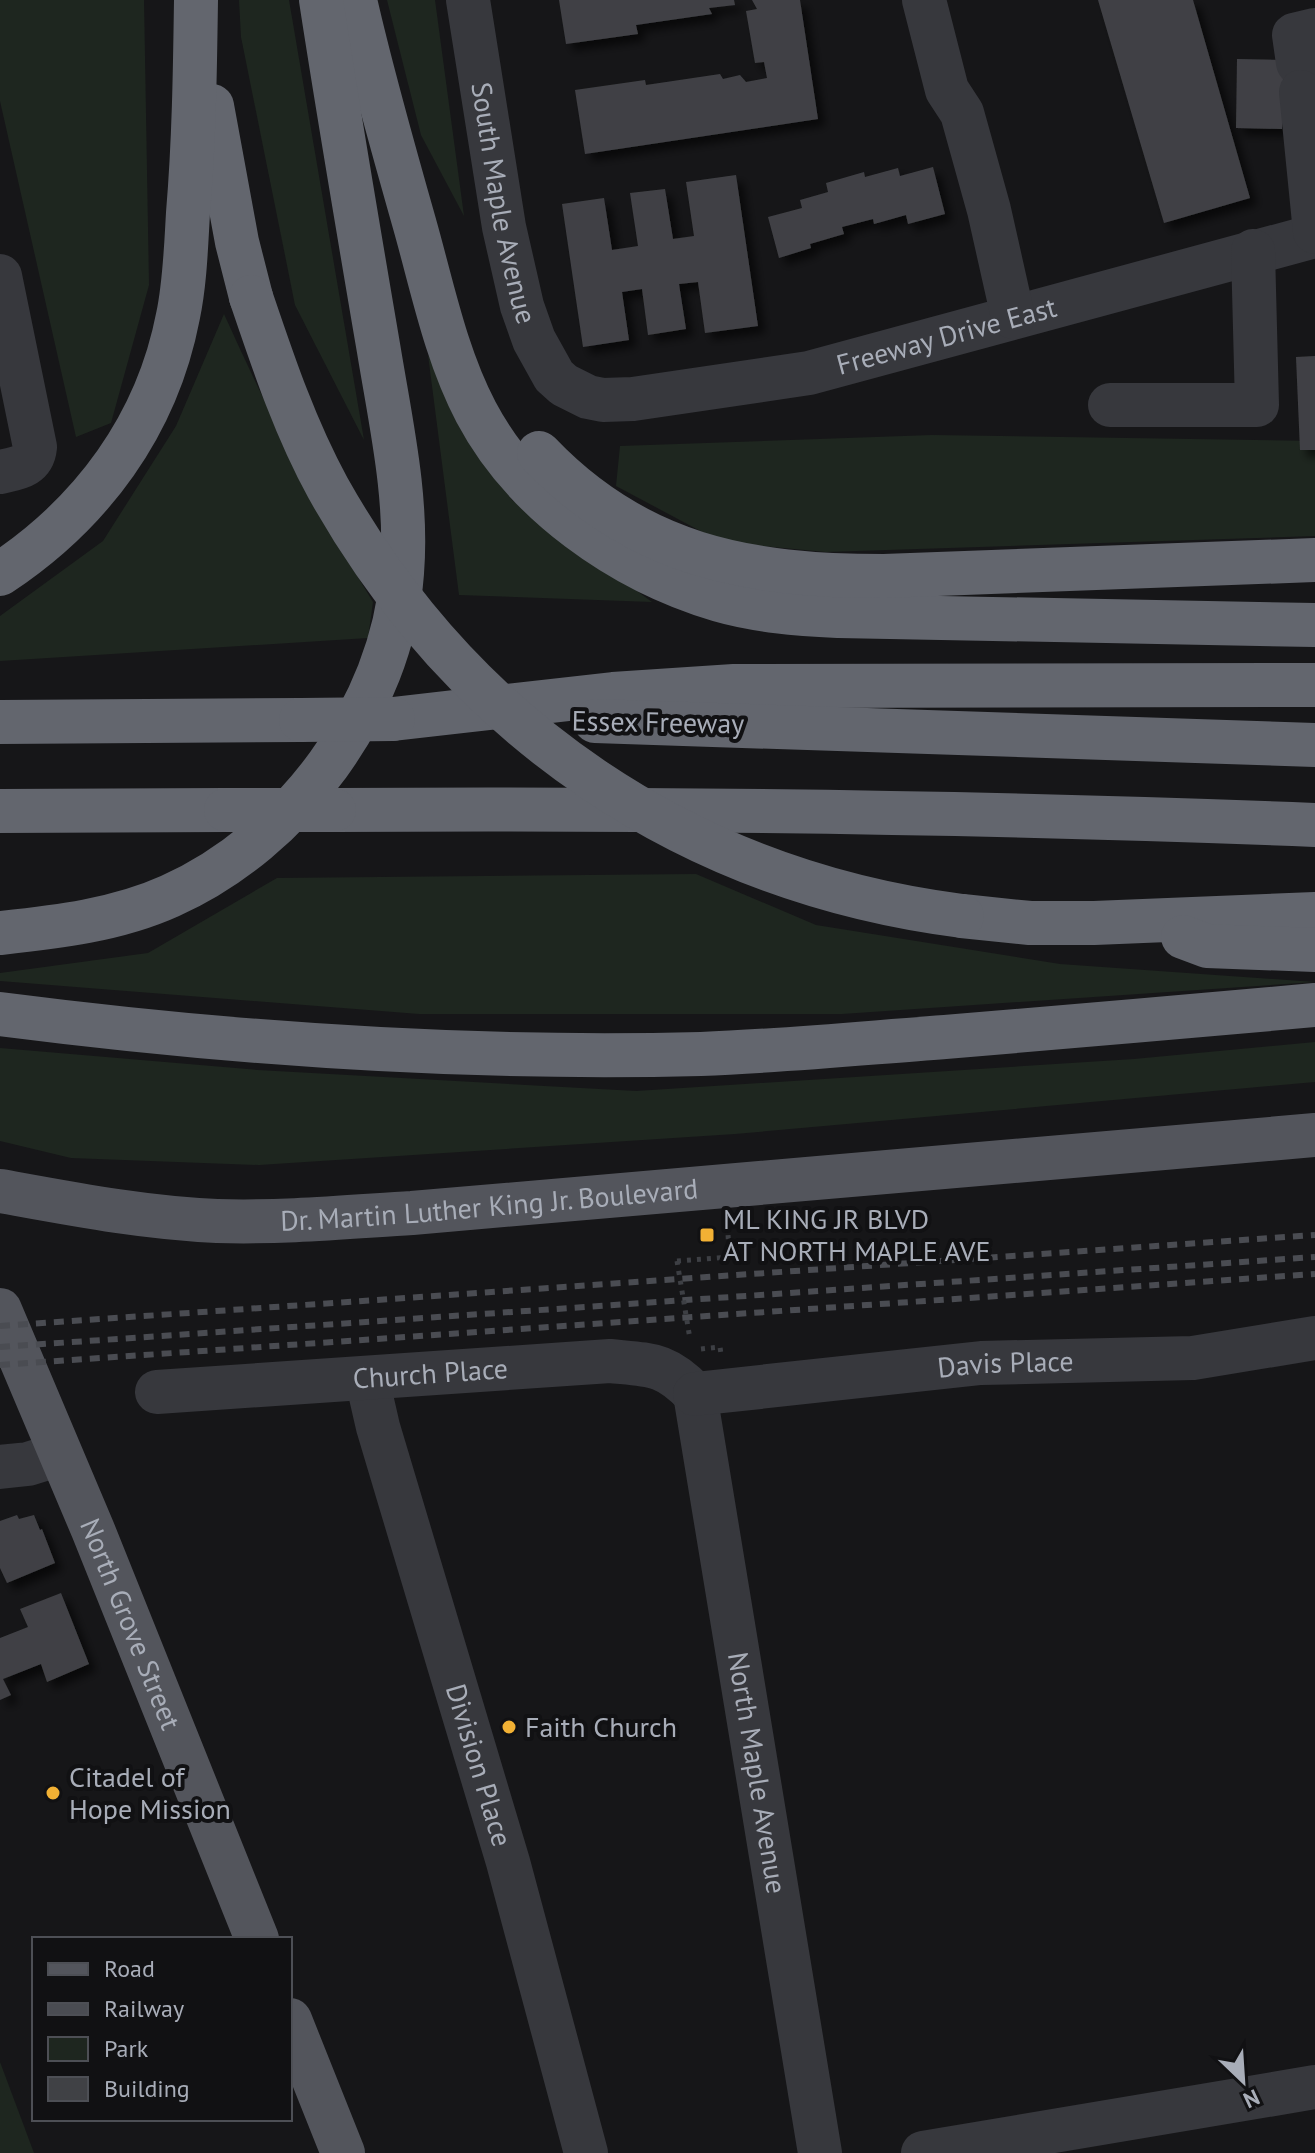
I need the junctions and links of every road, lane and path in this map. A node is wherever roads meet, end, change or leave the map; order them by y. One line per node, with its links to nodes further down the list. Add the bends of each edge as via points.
1 (196, 0): 16 (highway, via 186,250 179,314 162,374 141,426 112,471 60,529); 25 (highway, bridge, via 226,185 251,297 300,431 327,486 394,590 474,682 520,725 620,798 728,854 787,877 907,909 1030,923)
2 (321, 0): 26 (highway, via 399,482 403,570 384,658 345,738 316,782 280,822 237,856 170,896 134,909)
3 (355, 0): 9 (highway)
4 (468, 0): 12 (street, South Maple Avenue, via 522,306 545,362)
5 (924, 0): 11 (street, via 947,90 962,113)
6 (1304, 62): 7 (street)
7 (1315, 234): 8 (street, Freeway Drive East)
8 (1253, 251): 11 (street, Freeway Drive East); 13 (street, via 1257,405)
9 (430, 280): 15 (highway, via 477,374 543,457 626,521 705,557 760,570 846,576); 17 (highway, via 465,389 492,438 527,483 611,551 691,590 750,607 811,615)
10 (0, 281): 14 (street, via 35,447 28,464)
11 (1013, 317): 12 (street, Freeway Drive East, via 784,378 615,400)
12 (575, 391)
13 (1110, 405)
14 (0, 472)
15 (1315, 560)
16 (0, 574)
17 (1315, 625)
18 (1315, 685): 19 (highway, via 734,686)
19 (393, 719): 20 (highway, Essex Freeway, bridge); 21 (highway, Essex Freeway, via 733,723)
20 (0, 722)
21 (1315, 745)
22 (0, 811): 23 (highway, bridge, via 878,812)
23 (1315, 825)
24 (1315, 914): 25 (highway)
25 (1139, 922): 27 (highway, via 1207,946)
26 (0, 933)
27 (1315, 950)
28 (1315, 1005): 29 (highway, via 756,1051 595,1055 272,1043)
29 (0, 1014)
30 (1315, 1135): 31 (main road, Dr. Martin Luther King Jr. Boulevard, via 283,1221 151,1216)
31 (0, 1191)
32 (728, 1233): 35 (path, bridge, via 729,1257 677,1261)
33 (0, 1310): 39 (main road, North Grove Street)
34 (1315, 1338): 38 (street, Davis Place, via 1193,1358 981,1363)
35 (690, 1339)
36 (367, 1379): 37 (street, Church Place); 38 (street, Church Place, via 610,1361 650,1365 677,1375); 46 (street, Division Place, via 508,1862)
37 (157, 1392)
38 (695, 1394): 47 (street, North Maple Avenue)
39 (60, 1454): 40 (street); 41 (main road, North Grove Street)
40 (0, 1467)
41 (256, 1937)
42 (292, 2025): 45 (main road)
43 (1315, 2087): 44 (street)
44 (1074, 2141): 48 (street)
45 (343, 2153)
46 (586, 2153)
47 (820, 2153)
48 (923, 2153)

